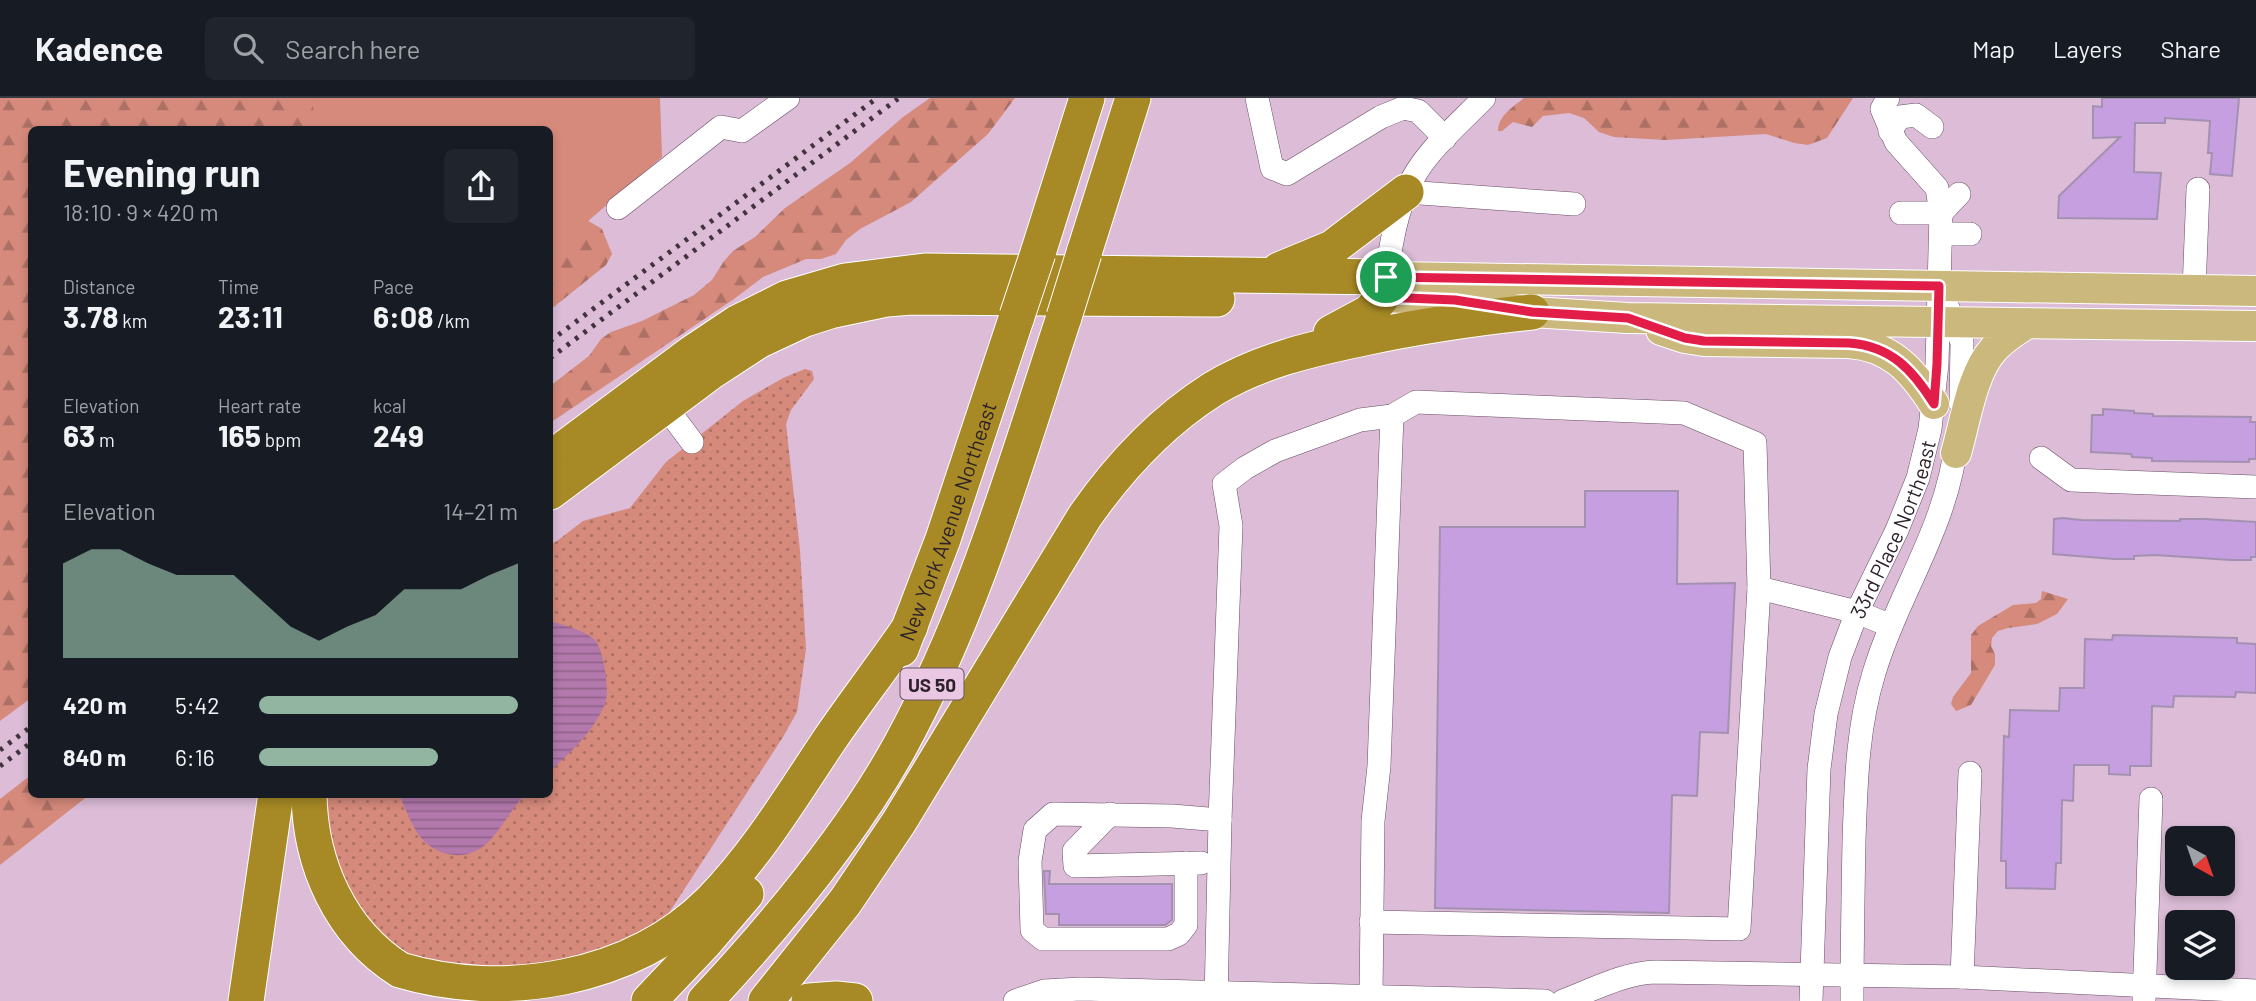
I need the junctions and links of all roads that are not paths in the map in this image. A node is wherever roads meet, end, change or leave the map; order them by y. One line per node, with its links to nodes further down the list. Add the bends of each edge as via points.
1 (788, 98): 14 (street, via 742,131 721,127)
2 (1087, 98): 41 (highway, New York Avenue Northeast / US 50, bridge)
3 (1133, 98): 61 (highway, New York Avenue Northeast / US 50, bridge, via 983,561 951,642 910,727 872,791 817,870)
4 (1257, 98): 9 (street, via 1272,168 1287,174 1403,108 1418,111)
5 (1484, 98): 9 (street)
6 (1888, 98): 8 (street, via 1882,109)
7 (1932, 127): 8 (street, via 1916,116 1900,117)
8 (1890, 131): 16 (street, via 1937,188)
9 (1445, 138): 11 (street)
10 (2198, 189): 21 (street)
11 (1406, 192): 13 (street); 18 (highway, via 1332,248); 20 (street)
12 (1959, 194): 16 (street)
13 (1574, 204)
14 (618, 208)
15 (1900, 214): 16 (street)
16 (1941, 223): 17 (street); 19 (street, 33rd Place Northeast)
17 (1970, 233)
18 (1263, 276): 20 (highway); 34 (highway, via 925,271 818,288 726,330)
19 (1939, 286): 20 (main road); 21 (main road); 25 (street, 33rd Place Northeast)
20 (1384, 287): 23 (main road); 28 (highway, via 1374,308 1363,317); 30 (highway, via 1156,300 887,299 830,311 779,330)
21 (2194, 290): 22 (main road)
22 (2256, 291)
23 (1532, 312): 24 (main road); 28 (highway, via 1426,325)
24 (1628, 318): 25 (main road); 29 (main road, via 1704,341 1870,345 1901,361)
25 (1945, 322): 26 (main road); 29 (street, 33rd Place Northeast); 33 (street, 33rd Place Northeast, via 1962,342)
26 (2028, 323): 27 (main road); 33 (main road, via 1987,356)
27 (2256, 326)
28 (1284, 357): 62 (highway, via 1231,379 1196,400 1143,444 1112,479 899,822 845,902)
29 (1934, 404): 39 (street, 33rd Place Northeast, via 1914,487)
30 (664, 407): 32 (street); 37 (highway)
31 (1392, 416): 38 (street, via 1416,402 1684,413 1755,443); 47 (street, via 1360,420 1275,451 1224,484 1231,526); 50 (street)
32 (692, 442)
33 (1956, 453): 40 (street, 33rd Place Northeast, via 1936,527)
34 (553, 457)
35 (2041, 458): 36 (street, via 2071,480)
36 (2256, 487)
37 (553, 490)
38 (1759, 588): 39 (street); 50 (street, via 1739,929)
39 (1857, 612): 40 (street); 51 (street, 33rd Place Northeast, via 1833,685 1822,742)
40 (1891, 626): 52 (street, 33rd Place Northeast, via 1870,685 1860,738)
41 (910, 627): 44 (highway, via 772,825 711,901 671,935 625,964 546,996 499,1001 456,994 412,978 380,955 352,927 331,892 312,836); 60 (highway, New York Avenue Northeast / US 50, via 872,710 825,786 742,900)
42 (1970, 773): 53 (street)
43 (275, 798): 59 (highway)
44 (309, 798)
45 (2151, 800): 55 (street)
46 (1110, 814): 47 (street); 48 (street, via 1074,851 1075,866); 48 (street, via 1053,814 1035,830 1030,861 1032,930 1043,939 1168,939 1179,934 1186,925)
47 (1220, 820): 49 (street)
48 (1186, 863): 49 (street)
49 (1220, 863): 56 (street)
50 (1371, 922): 57 (street)
51 (1812, 975): 52 (street); 67 (street, via 1642,972); 68 (street, 33rd Place Northeast)
52 (1852, 975): 53 (street); 69 (street, 33rd Place Northeast)
53 (1962, 978): 55 (street)
54 (2256, 990): 55 (street)
55 (2144, 994)
56 (1216, 997): 57 (street); 65 (street, via 1055,989)
57 (1371, 997): 58 (street)
58 (1477, 1000): 66 (street)
59 (246, 1001)
60 (649, 1001)
61 (705, 1001)
62 (766, 1001)
63 (809, 1001): 64 (highway)
64 (855, 1001)
65 (1014, 1001)
66 (1545, 1001)
67 (1563, 1001)
68 (1811, 1001)
69 (1852, 1001)

